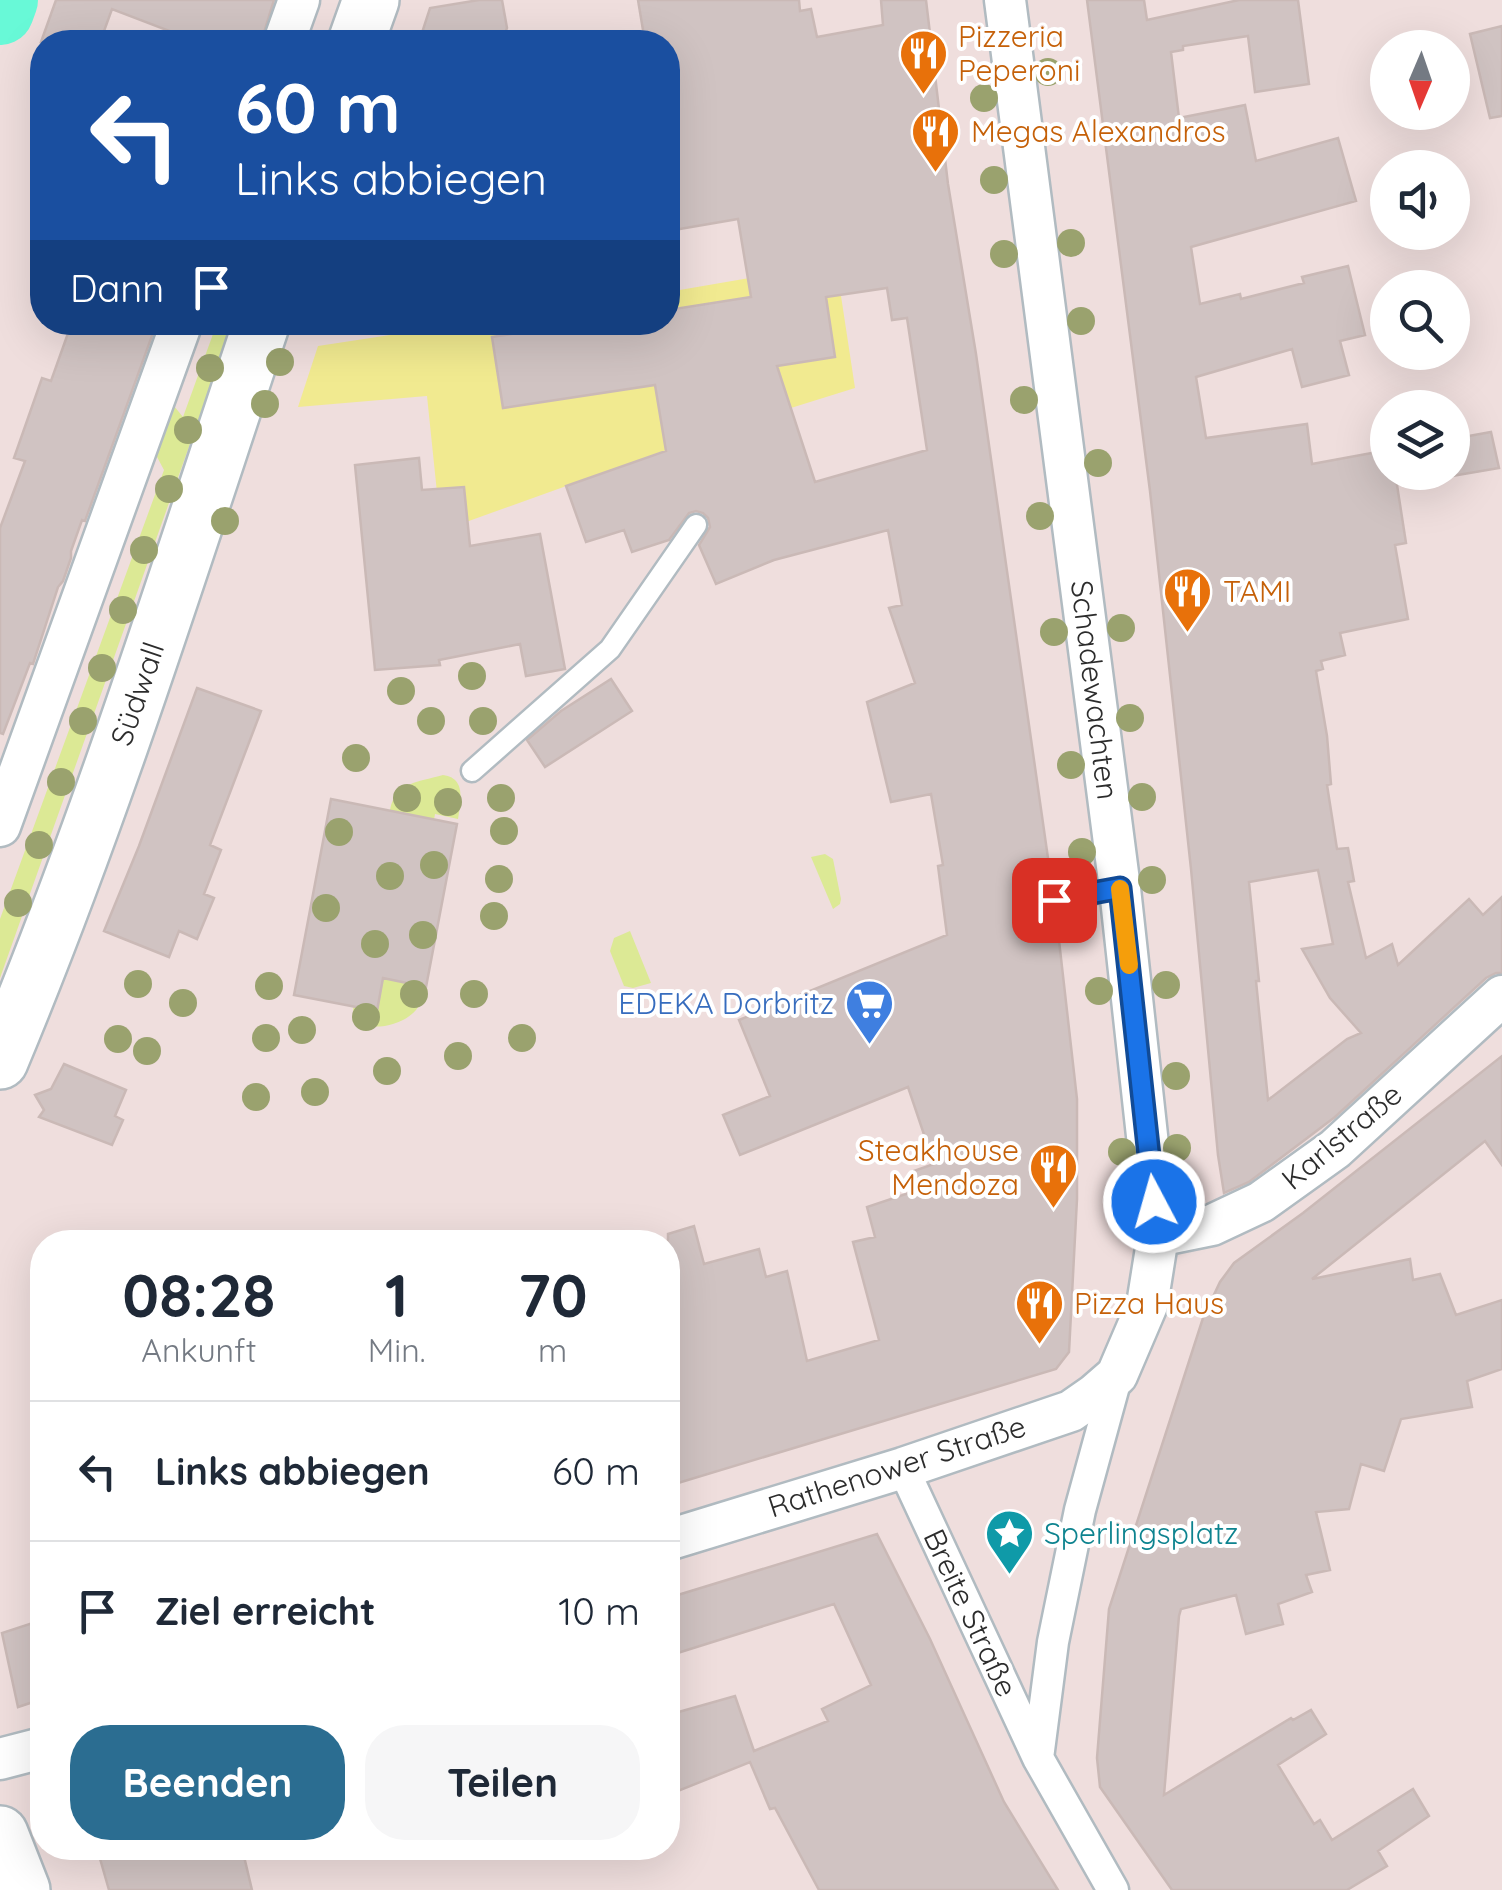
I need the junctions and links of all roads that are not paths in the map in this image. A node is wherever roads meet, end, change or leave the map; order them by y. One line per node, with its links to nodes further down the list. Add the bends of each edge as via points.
1 (299, 0): 4 (street)
2 (370, 0): 5 (main road)
3 (1005, 0): 11 (street, Schadewachten)
4 (288, 30)
5 (360, 30)
6 (177, 335): 10 (street)
7 (258, 335): 14 (main road, Südwall, via 93,827)
8 (696, 526): 9 (lane, via 610,649)
9 (472, 771)
10 (0, 826)
11 (1120, 888): 12 (lane); 15 (street, Schadewachten)
12 (1054, 900)
13 (1502, 996): 15 (street, Karlstraße, via 1334,1149 1261,1202 1212,1225)
14 (0, 1061)
15 (1158, 1236): 16 (street, Schadewachten, via 1148,1305)
16 (1117, 1375): 17 (street, Rathenower Straße, via 1071,1411); 20 (street, Breite Straße, via 1080,1510)
17 (902, 1468): 18 (street, Rathenower Straße); 20 (street, Breite Straße)
18 (680, 1536)
19 (30, 1751): 21 (street)
20 (1038, 1758): 24 (street, Breite Straße)
21 (0, 1760)
22 (0, 1834): 23 (main road)
23 (22, 1890)
24 (1113, 1890)

